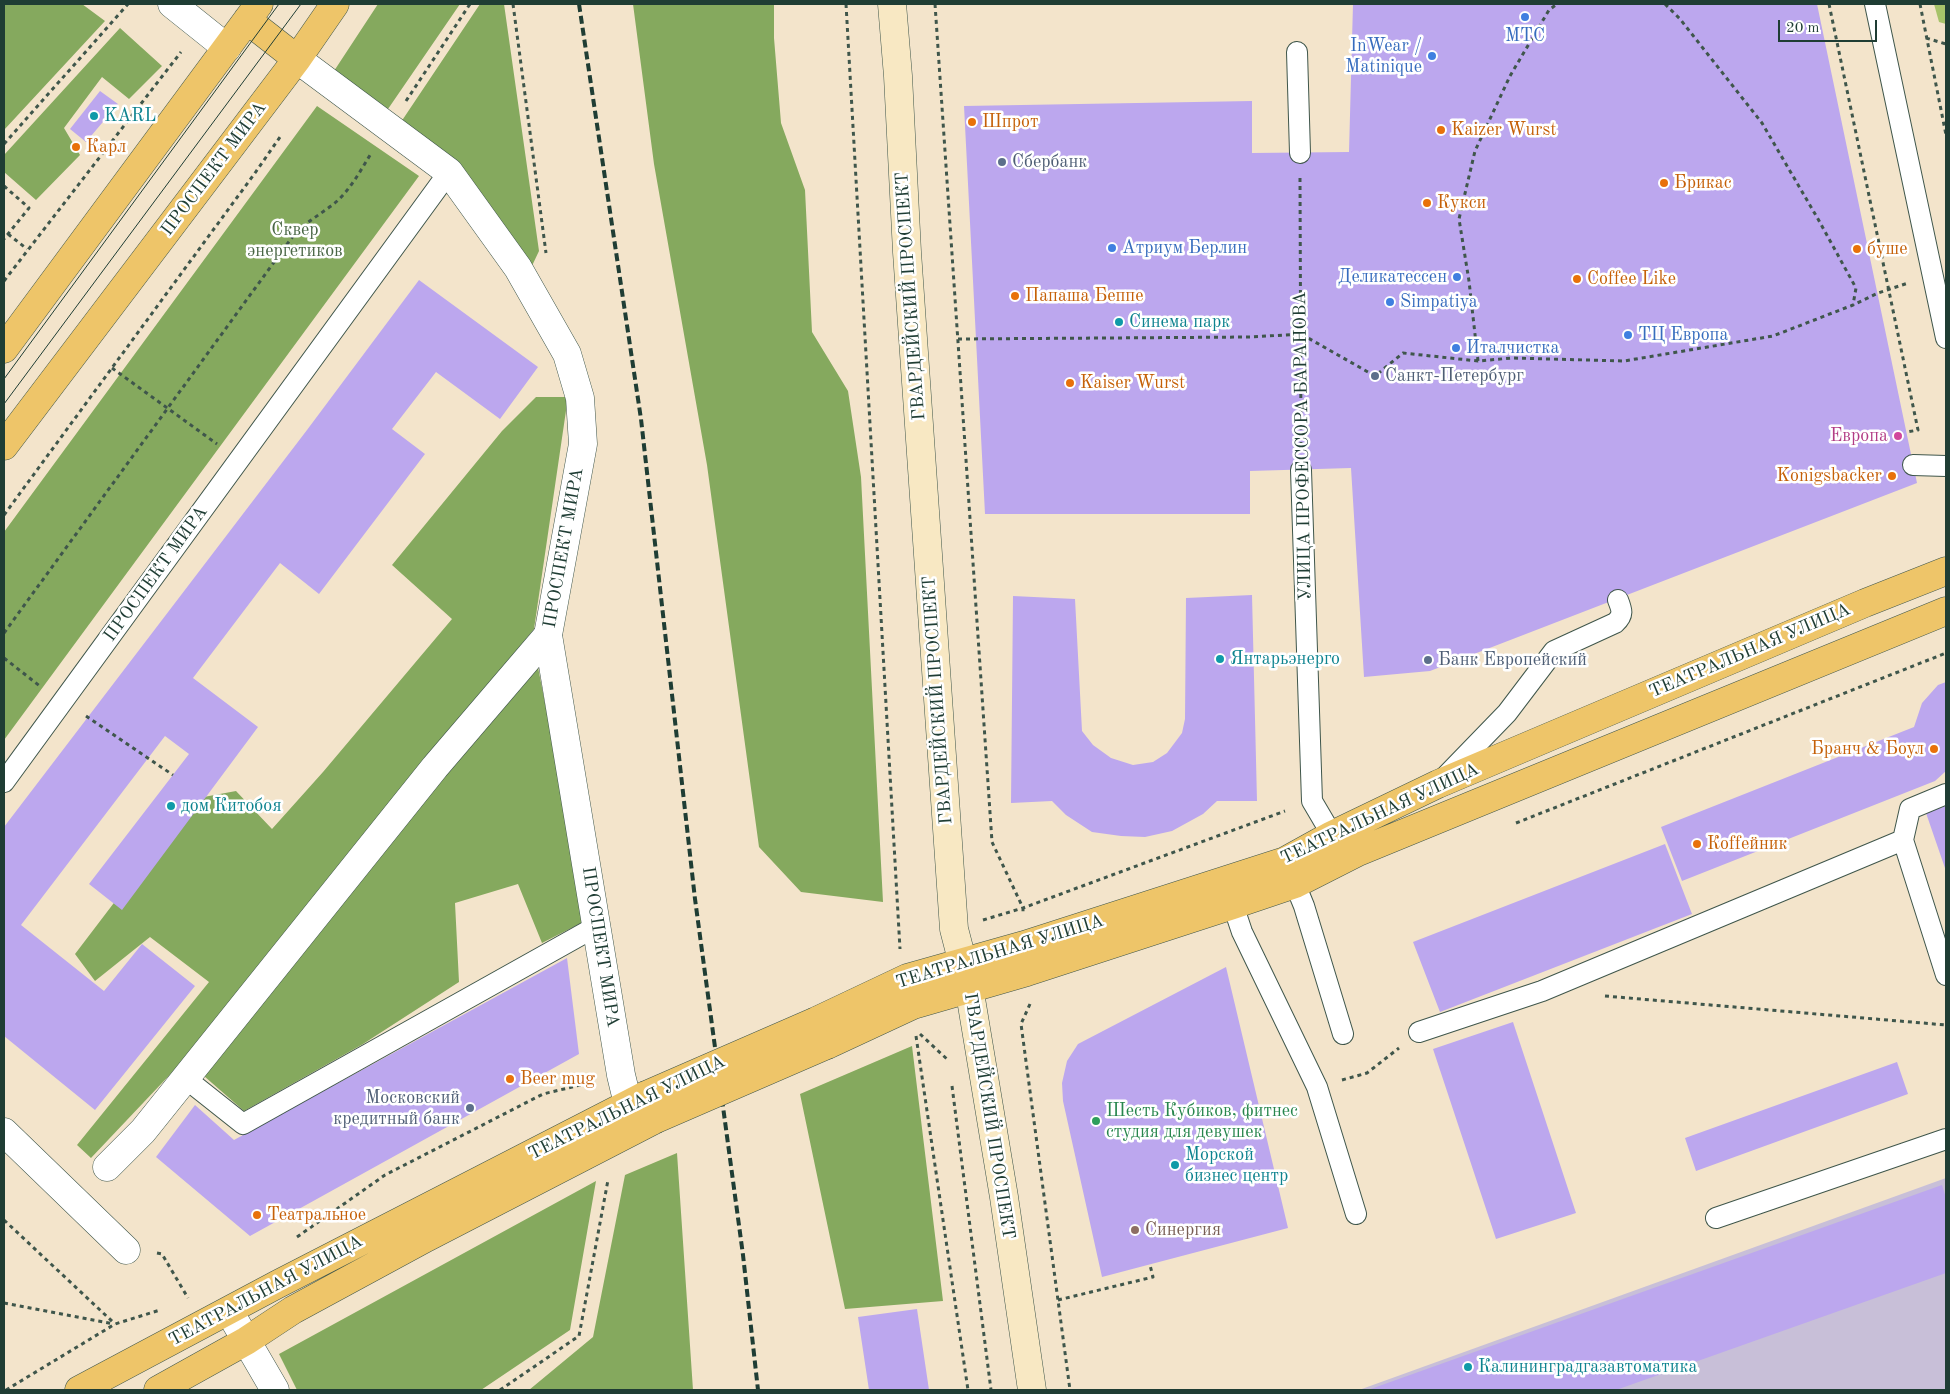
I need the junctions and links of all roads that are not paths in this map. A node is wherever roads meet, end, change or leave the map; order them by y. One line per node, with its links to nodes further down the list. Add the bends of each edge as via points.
1 (172, 4): 6 (street)
2 (335, 4): 8 (main road, ПРОСПЕКТ МИРА)
3 (892, 4): 29 (main road, ГВАРДЕЙСКИЙ ПРОСПЕКТ, via 906,252 954,929)
4 (1875, 4): 11 (lane)
5 (253, 12): 6 (main road, ПРОСПЕКТ МИРА); 8 (main road, ПРОСПЕКТ МИРА)
6 (227, 48): 12 (main road, ПРОСПЕКТ МИРА)
7 (1297, 52): 9 (lane)
8 (297, 59): 10 (street, ПРОСПЕКТ МИРА); 13 (main road, ПРОСПЕКТ МИРА)
9 (1300, 153)
10 (449, 172): 20 (street, ПРОСПЕКТ МИРА, via 518,268 568,354 580,398 583,444); 21 (lane, ПРОСПЕКТ МИРА)
11 (1946, 338)
12 (4, 349)
13 (4, 446)
14 (1913, 465): 15 (lane)
15 (1946, 466)
16 (1301, 470): 24 (lane, УЛИЦА ПРОФЕССОРА БАРАНОВА, via 1312,801)
17 (1946, 571): 22 (main road, ТЕАТРАЛЬНАЯ УЛИЦА)
18 (1618, 600): 22 (lane, via 1622,612 1620,618 1554,651 1507,713)
19 (1946, 611): 26 (main road, ТЕАТРАЛЬНАЯ УЛИЦА, via 1368,849)
20 (548, 635): 28 (street, ПРОСПЕКТ МИРА); 33 (street, via 435,767)
21 (4, 782)
22 (1438, 784): 24 (main road, ТЕАТРАЛЬНАЯ УЛИЦА)
23 (1946, 794): 25 (lane, via 1910,808)
24 (1332, 835): 29 (main road, ТЕАТРАЛЬНАЯ УЛИЦА, via 1285,861 1024,945)
25 (1903, 840): 30 (lane); 31 (lane, via 1542,991)
26 (1295, 884): 27 (main road, ТЕАТРАЛЬНАЯ УЛИЦА); 32 (lane)
27 (1233, 905): 29 (main road, ТЕАТРАЛЬНАЯ УЛИЦА, via 1027,972); 38 (lane, via 1242,932 1317,1087)
28 (597, 926): 33 (lane, via 243,1124); 34 (street, ПРОСПЕКТ МИРА, via 621,1075)
29 (966, 975): 34 (main road, ТЕАТРАЛЬНАЯ УЛИЦА, bridge, via 907,978 822,1033); 46 (main road, ГВАРДЕЙСКИЙ ПРОСПЕКТ, via 1004,1197)
30 (1946, 975)
31 (1419, 1032)
32 (1343, 1034)
33 (185, 1078): 37 (street, via 143,1131)
34 (643, 1107): 41 (main road, ТЕАТРАЛЬНАЯ УЛИЦА); 42 (main road, ТЕАТРАЛЬНАЯ УЛИЦА, via 424,1239 293,1310)
35 (4, 1132): 40 (street)
36 (1946, 1139): 39 (lane)
37 (107, 1167)
38 (1356, 1214)
39 (1716, 1218)
40 (126, 1250)
41 (229, 1311): 42 (street); 43 (main road, ТЕАТРАЛЬНАЯ УЛИЦА)
42 (246, 1341): 44 (main road, ТЕАТРАЛЬНАЯ УЛИЦА); 45 (street)
43 (79, 1390)
44 (158, 1390)
45 (275, 1390)
46 (1032, 1390)

